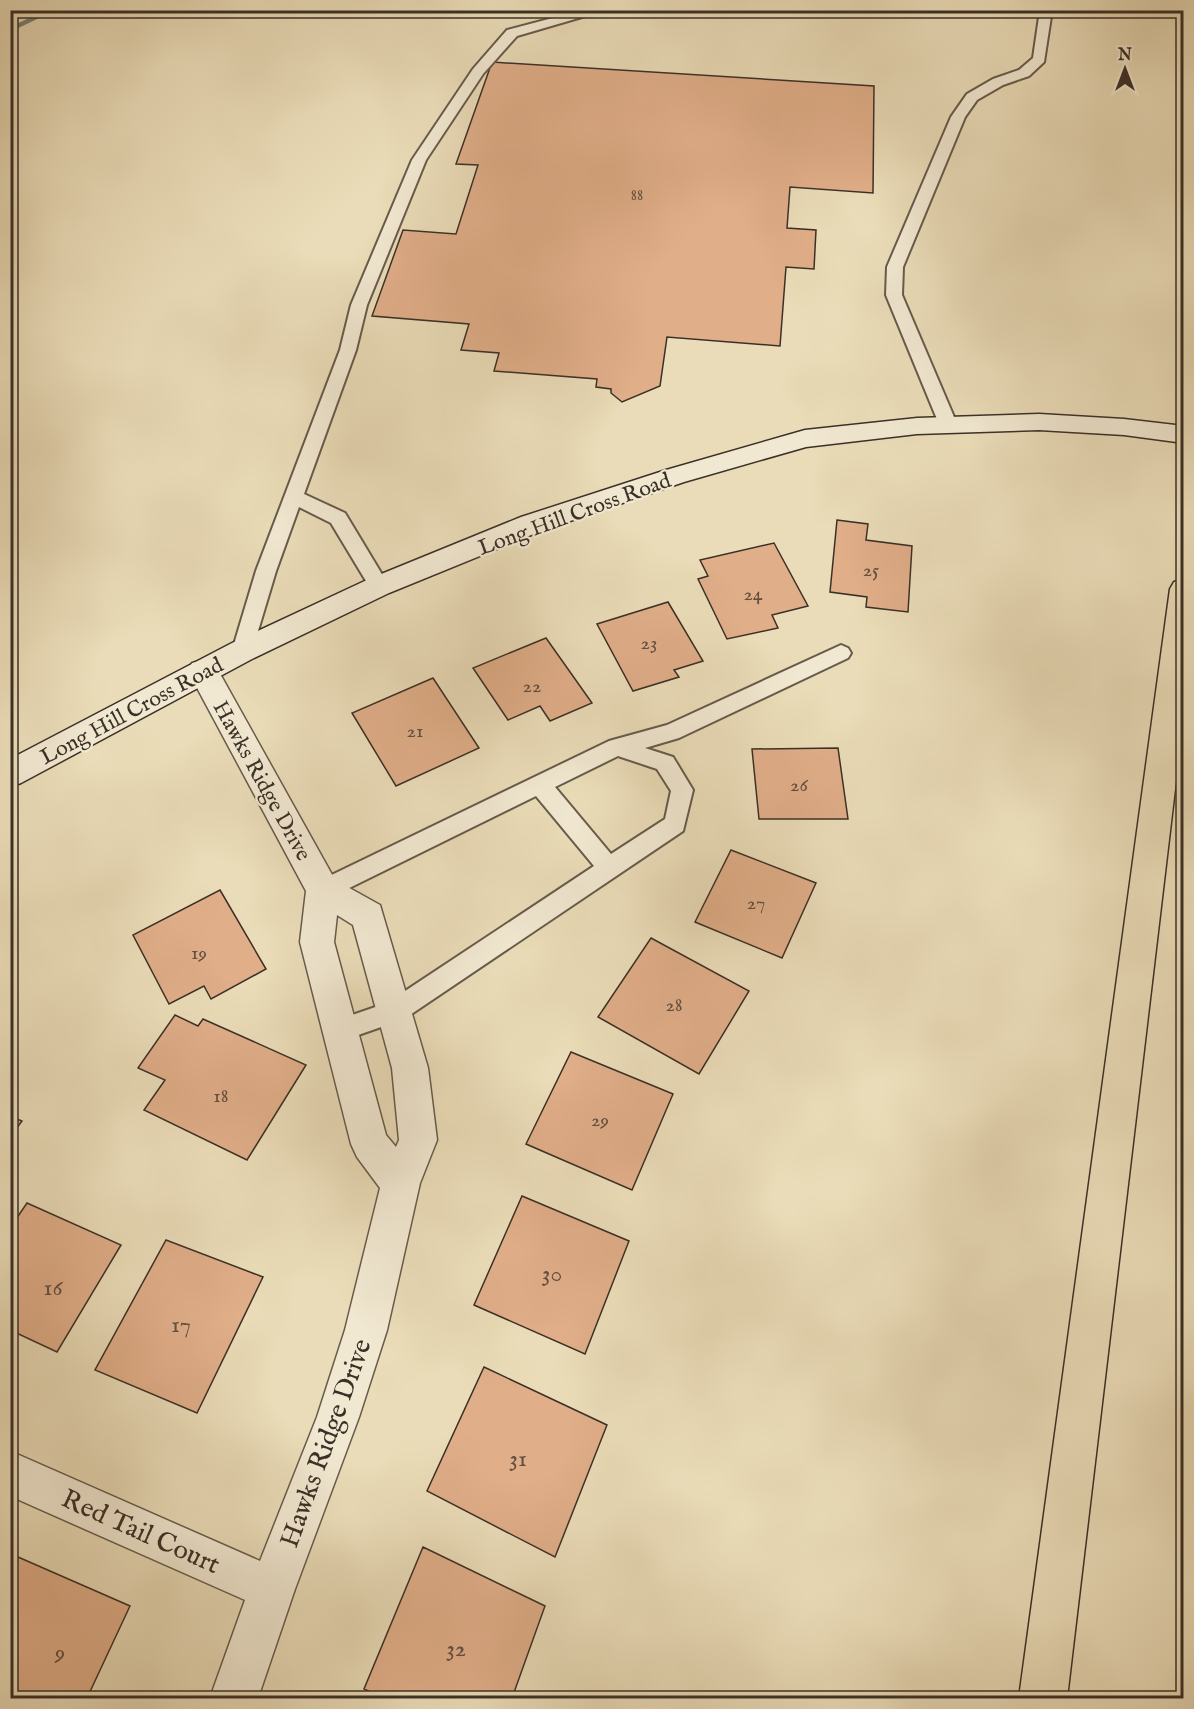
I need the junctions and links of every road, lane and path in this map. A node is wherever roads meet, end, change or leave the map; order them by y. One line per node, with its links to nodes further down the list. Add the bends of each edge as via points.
1 (600, 10): 5 (lane, via 512,33 478,72 419,160 359,305 348,350)
2 (1046, 10): 3 (lane, via 1039,59 1024,73 972,97 958,117 895,267 894,295)
3 (948, 424): 4 (street, Long Hill Cross Road, via 1039,422); 6 (street, Long Hill Cross Road, via 805,439 675,476 531,524)
4 (1184, 435)
5 (293, 497): 6 (lane, via 338,518); 8 (lane)
6 (379, 586): 8 (street, Long Hill Cross Road)
7 (1184, 589): 22 (highway)
8 (242, 651): 10 (street, Long Hill Cross Road)
9 (841, 653): 11 (lane, via 672,732)
10 (203, 671): 12 (street, Long Hill Cross Road); 15 (street, Hawks Ridge Drive)
11 (617, 747): 13 (lane); 14 (lane, via 665,763 682,790 675,824)
12 (10, 774)
13 (539, 784): 14 (lane); 15 (lane)
14 (609, 868): 16 (lane)
15 (322, 890): 16 (street, Hawks Ridge Drive, via 368,916); 17 (street, via 317,942)
16 (394, 1011): 17 (lane); 18 (street, Hawks Ridge Drive, via 410,1068 418,1140)
17 (341, 1030): 18 (street, via 370,1144)
18 (401, 1183): 20 (street, Hawks Ridge Drive, via 366,1330 338,1417)
19 (10, 1473): 20 (street, Red Tail Court)
20 (272, 1589): 21 (street, Hawks Ridge Drive)
21 (234, 1698)
22 (1043, 1698)

